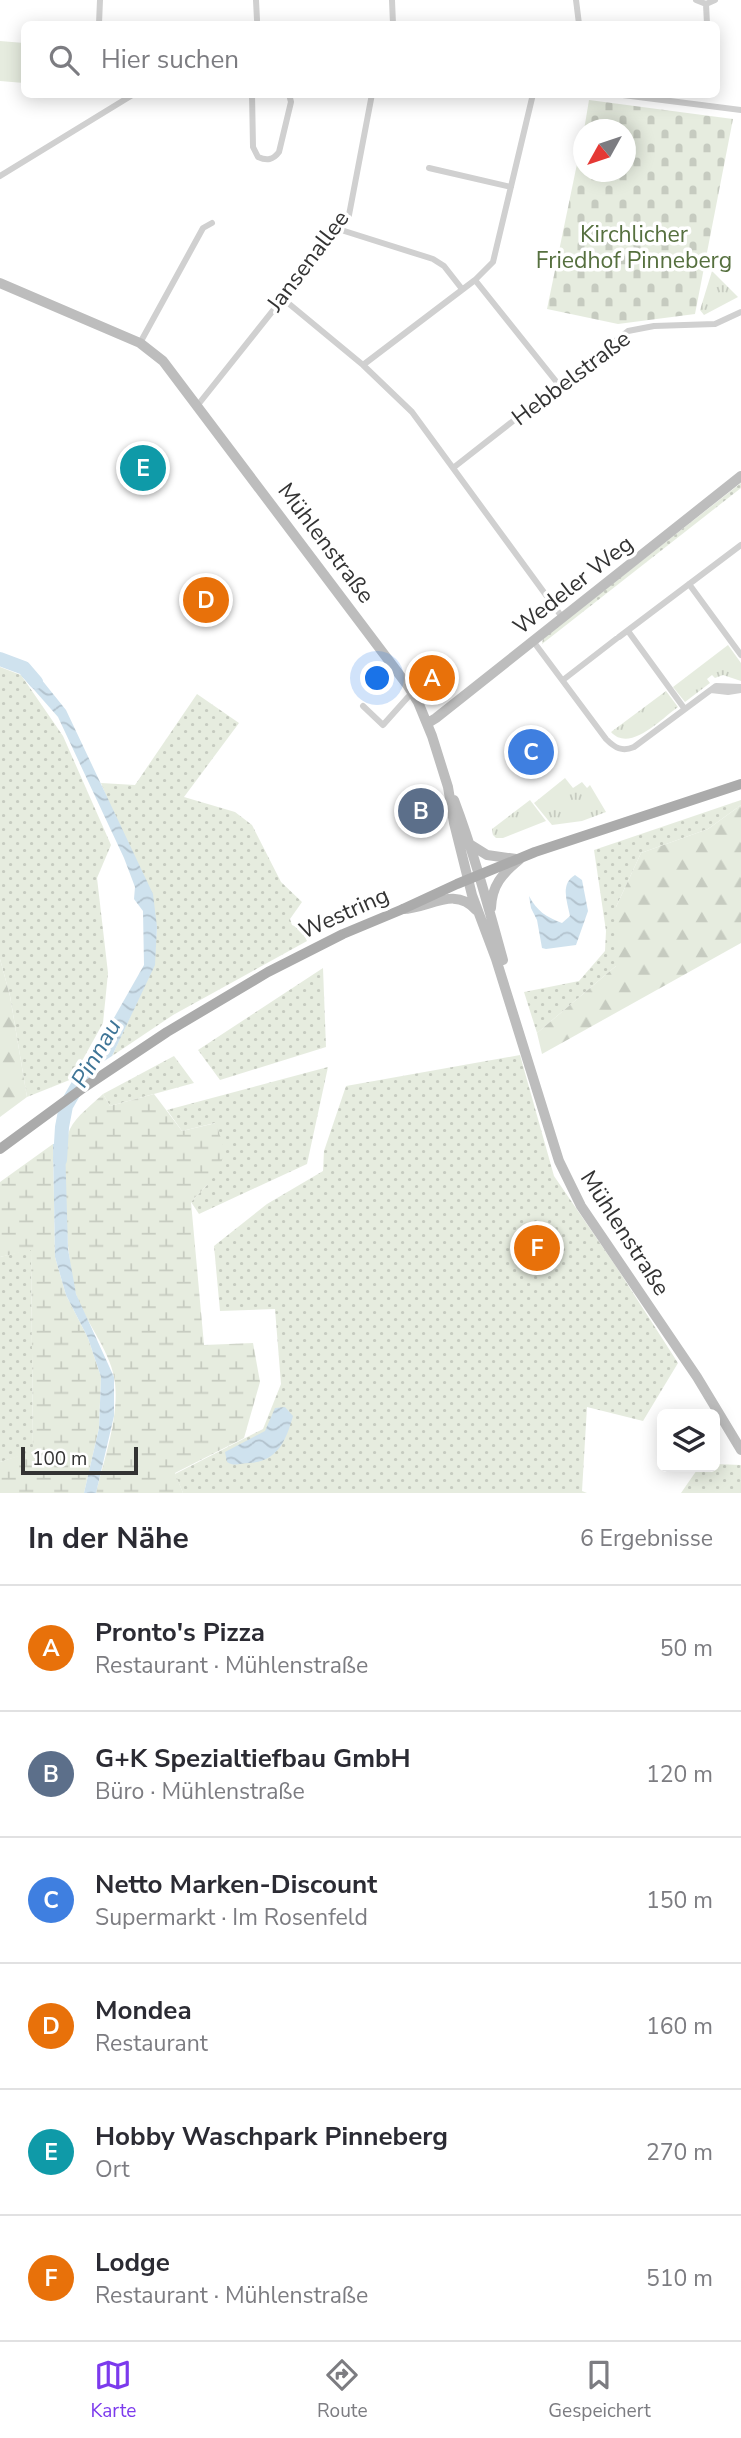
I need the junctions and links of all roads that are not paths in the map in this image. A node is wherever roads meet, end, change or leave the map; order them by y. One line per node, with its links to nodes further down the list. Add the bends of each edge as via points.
1 (100, 0): 9 (street)
2 (256, 0): 8 (street)
3 (392, 0): 10 (street)
4 (576, 0): 11 (street)
5 (696, 0): 7 (street)
6 (715, 0): 7 (street)
7 (706, 4): 12 (street)
8 (257, 20)
9 (99, 21)
10 (393, 21)
11 (579, 21)
12 (707, 21)
13 (127, 98): 21 (street)
14 (252, 98): 15 (street, via 253,147 258,157 269,160 279,152)
15 (290, 98)
16 (371, 98): 24 (street, Jansenallee, via 349,215)
17 (532, 98): 22 (street)
18 (646, 98): 19 (street)
19 (741, 110)
20 (429, 167): 22 (street)
21 (0, 176)
22 (511, 187): 25 (street, via 495,257)
23 (212, 223): 30 (street, via 203,228)
24 (338, 229): 27 (street, via 433,259); 28 (street, Jansenallee)
25 (475, 280): 27 (street); 32 (street)
26 (0, 283): 30 (main road, Mühlenstraße)
27 (461, 289): 31 (street)
28 (282, 298): 31 (street); 33 (street, Jansenallee)
29 (741, 312): 32 (street, Hebbelstraße, via 715,324 634,329)
30 (140, 343): 33 (main road, Mühlenstraße, via 163,361)
31 (363, 365): 34 (street, via 411,412)
32 (559, 385): 34 (street, Hebbelstraße)
33 (197, 406): 47 (main road, Mühlenstraße, via 408,687)
34 (453, 468): 38 (street)
35 (741, 476): 38 (main road, Wedeler Weg)
36 (741, 545): 37 (street)
37 (689, 584): 39 (street); 41 (street)
38 (562, 617): 40 (main road, Wedeler Weg)
39 (628, 631): 42 (street); 46 (street)
40 (533, 640): 42 (street); 47 (main road, Wedeler Weg)
41 (741, 655)
42 (563, 680): 46 (street, via 606,739 619,749 634,747)
43 (741, 689): 46 (street, via 716,686)
44 (408, 697): 45 (street, via 383,725)
45 (363, 706)
46 (684, 708)
47 (428, 723): 49 (main road, Mühlenstraße)
48 (741, 784): 51 (main road, Westring)
49 (448, 787): 50 (main road, Mühlenstraße); 52 (main road, Mühlenstraße, via 454,824)
50 (471, 844): 51 (main road, via 487,855); 52 (main road, Mühlenstraße)
51 (520, 860): 52 (main road, Westring); 55 (main road, via 496,883)
52 (474, 877): 53 (main road, Westring); 54 (main road, Mühlenstraße); 55 (main road, Mühlenstraße)
53 (403, 909): 54 (main road, via 449,898 471,903); 57 (main road, Westring, via 268,972 167,1032)
54 (479, 913): 56 (main road, Mühlenstraße)
55 (491, 916): 56 (main road, Mühlenstraße)
56 (516, 1018): 58 (main road, Mühlenstraße, via 568,1181)
57 (0, 1149)
58 (741, 1450)

